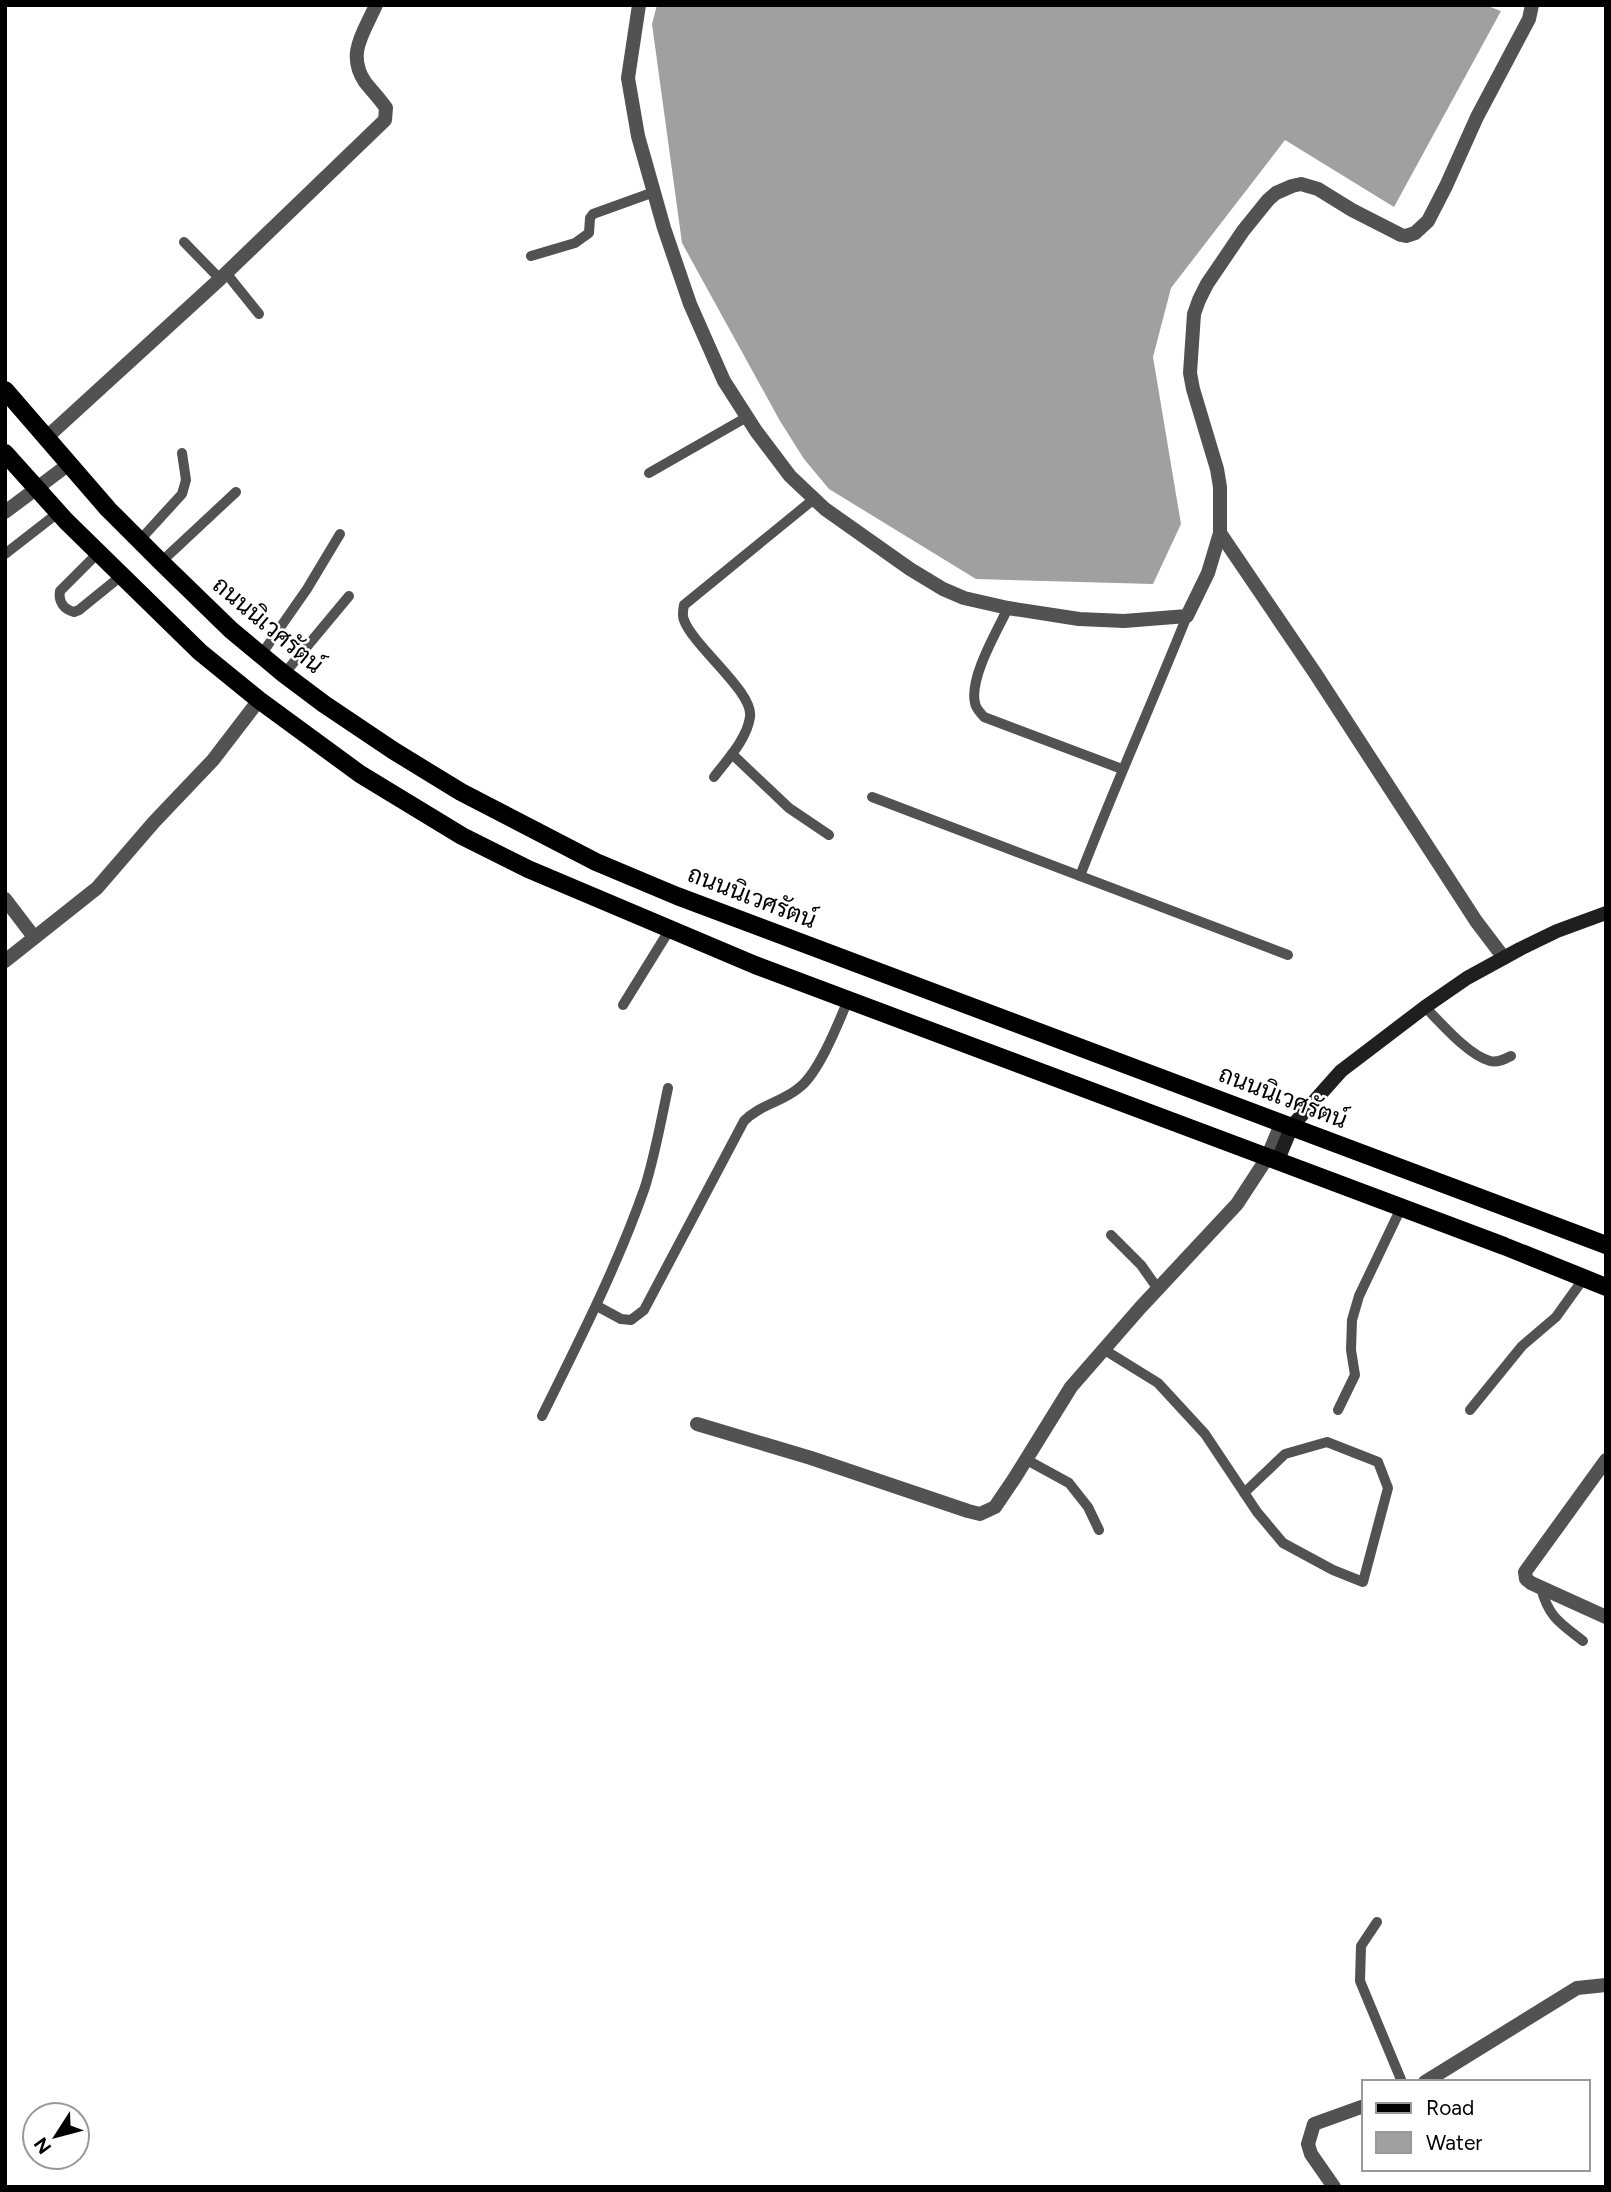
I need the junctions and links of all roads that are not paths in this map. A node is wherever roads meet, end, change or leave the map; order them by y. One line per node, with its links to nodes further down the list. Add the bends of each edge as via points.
1 (376, 5): 7 (street, via 356,58 364,80 386,108 385,120)
2 (639, 5): 4 (street, via 628,78)
3 (1532, 5): 21 (street, via 1530,19 1422,229 1406,236 1393,232 1318,189 1292,186 1276,193 1261,209 1207,284 1194,314 1191,373 1217,469)
4 (654, 192): 6 (lane, via 593,214 589,233 575,243); 10 (street, via 690,304 724,381)
5 (184, 242): 7 (lane)
6 (531, 256)
7 (223, 276): 8 (lane); 11 (street)
8 (259, 314)
9 (5, 390): 11 (main road, ถนนนิเวศรัตน์)
10 (747, 417): 15 (lane); 18 (street)
11 (47, 437): 14 (main road, ถนนนิเวศรัตน์)
12 (5, 453): 16 (main road)
13 (182, 453): 23 (lane, via 186,480 182,494)
14 (69, 464): 16 (street); 23 (main road, ถนนนิเวศรัตน์)
15 (649, 473)
16 (37, 490): 19 (street); 20 (main road)
17 (236, 492): 26 (lane)
18 (814, 499): 29 (street, via 943,589); 34 (lane, via 684,604 683,620 749,708 750,717)
19 (5, 512)
20 (58, 512): 24 (main road); 25 (lane)
21 (1220, 533): 30 (street, via 1208,573); 45 (street)
22 (340, 534): 31 (lane)
23 (140, 540): 26 (main road, ถนนนิเวศรัตน์)
24 (98, 553): 27 (main road); 27 (lane, via 60,592 60,601 68,610 79,610)
25 (5, 554)
26 (161, 562): 31 (main road, ถนนนิเวศรัตน์)
27 (121, 576): 33 (main road)
28 (349, 596): 32 (lane)
29 (1008, 608): 30 (street, via 1079,619); 35 (lane, via 975,683 978,710 984,717)
30 (1187, 616): 35 (lane)
31 (261, 655): 32 (main road, ถนนนิเวศรัตน์)
32 (284, 674): 52 (main road, ถนนนิเวศรัตน์, via 461,792 596,862)
33 (259, 701): 42 (main road, via 360,774 451,830 528,869); 43 (street, via 213,760 97,888)
34 (732, 754): 36 (lane); 38 (lane, via 789,808)
35 (1122, 769): 39 (lane)
36 (714, 776)
37 (872, 797): 39 (lane)
38 (830, 835)
39 (1080, 876): 44 (lane)
40 (5, 900): 43 (street)
41 (1606, 913): 45 (street)
42 (670, 929): 47 (main road); 48 (lane)
43 (34, 937): 46 (street)
44 (1288, 955)
45 (1504, 958): 49 (street)
46 (5, 961)
47 (848, 1000): 53 (main road); 60 (lane, via 803,1086 744,1121 644,1310 632,1320)
48 (623, 1005)
49 (1425, 1007): 50 (lane, via 1462,1045 1489,1061); 52 (street, via 1341,1071)
50 (1511, 1056)
51 (668, 1088): 60 (lane, via 646,1185)
52 (1287, 1124): 53 (street); 56 (main road, ถนนนิเวศรัตน์)
53 (1272, 1160): 54 (main road); 59 (street)
54 (1401, 1208): 57 (main road); 62 (lane, via 1359,1296 1352,1320 1355,1375)
55 (1111, 1236): 59 (lane)
56 (1606, 1245)
57 (1584, 1278): 58 (main road); 63 (lane, via 1556,1317 1522,1346)
58 (1606, 1287)
59 (1158, 1289): 61 (street)
60 (597, 1306): 64 (lane)
61 (1103, 1349): 66 (street, via 1071,1387); 68 (lane, via 1158,1383 1205,1434)
62 (1338, 1410)
63 (1470, 1410)
64 (542, 1416)
65 (697, 1424): 66 (street, via 980,1514 995,1507)
66 (1027, 1460): 69 (lane, via 1069,1483)
67 (1606, 1460): 70 (street, via 1525,1572 1526,1579)
68 (1244, 1493): 68 (lane, via 1283,1543 1363,1582 1388,1488 1378,1462 1327,1442 1285,1454)
69 (1099, 1530)
70 (1541, 1588): 71 (street); 72 (lane, via 1553,1617)
71 (1606, 1617)
72 (1583, 1641)
73 (1377, 1922): 75 (lane, via 1361,1946 1360,1981)
74 (1606, 1985): 76 (street, via 1577,1988)
75 (1401, 2080)
76 (1428, 2080)
77 (1362, 2107): 78 (street, via 1314,2124 1308,2144 1311,2154)
78 (1334, 2187)

